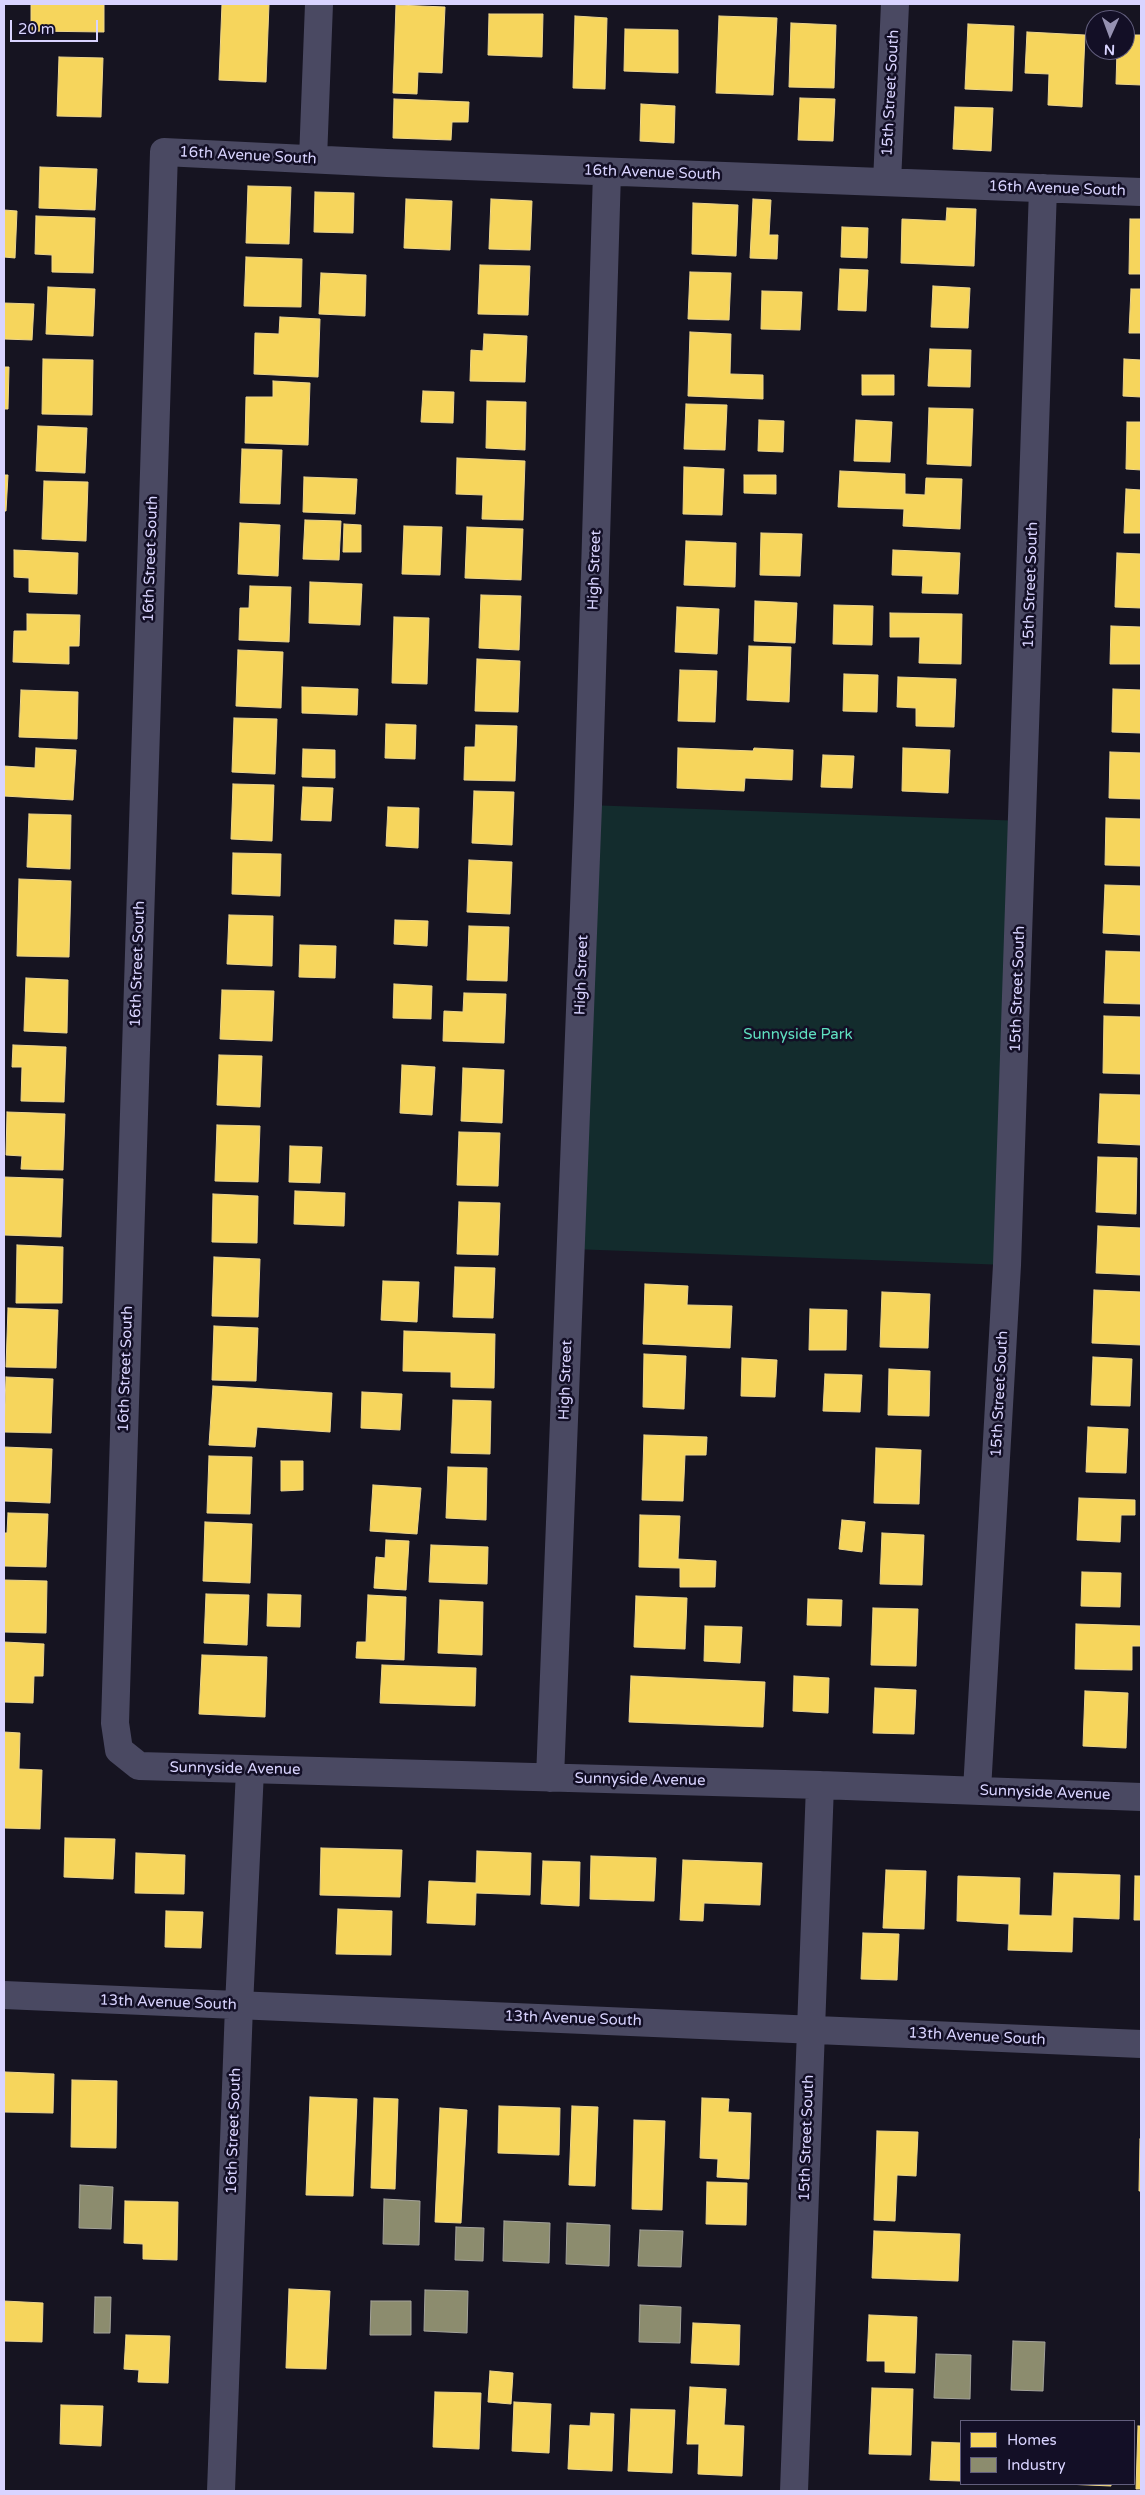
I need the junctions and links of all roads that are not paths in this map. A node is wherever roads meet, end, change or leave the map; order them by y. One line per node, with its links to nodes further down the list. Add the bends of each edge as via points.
1 (319, 4): 4 (street)
2 (895, 4): 6 (street, 15th Street South)
3 (164, 152): 4 (street, 16th Avenue South); 9 (street, 16th Street South, via 115,1723 119,1750)
4 (313, 159): 5 (street, 16th Avenue South)
5 (607, 172): 6 (street, 16th Avenue South); 11 (street, High Street, via 588,805)
6 (887, 182): 7 (street, 16th Avenue South)
7 (1044, 188): 8 (street, 16th Avenue South); 13 (street, 15th Street South, via 1008,1265)
8 (1141, 192)
9 (139, 1766): 10 (street, Sunnyside Avenue)
10 (250, 1770): 11 (street, Sunnyside Avenue); 16 (street, 16th Street South)
11 (550, 1778): 12 (street, Sunnyside Avenue)
12 (820, 1785): 13 (street, Sunnyside Avenue); 17 (street, 15th Street South)
13 (977, 1790): 14 (street, Sunnyside Avenue)
14 (1141, 1796)
15 (4, 1995): 16 (street, 13th Avenue South)
16 (239, 2006): 17 (street, 13th Avenue South); 19 (street, 16th Street South)
17 (810, 2029): 18 (street, 13th Avenue South); 20 (street, 15th Street South)
18 (1141, 2044)
19 (222, 2491)
20 (794, 2491)

